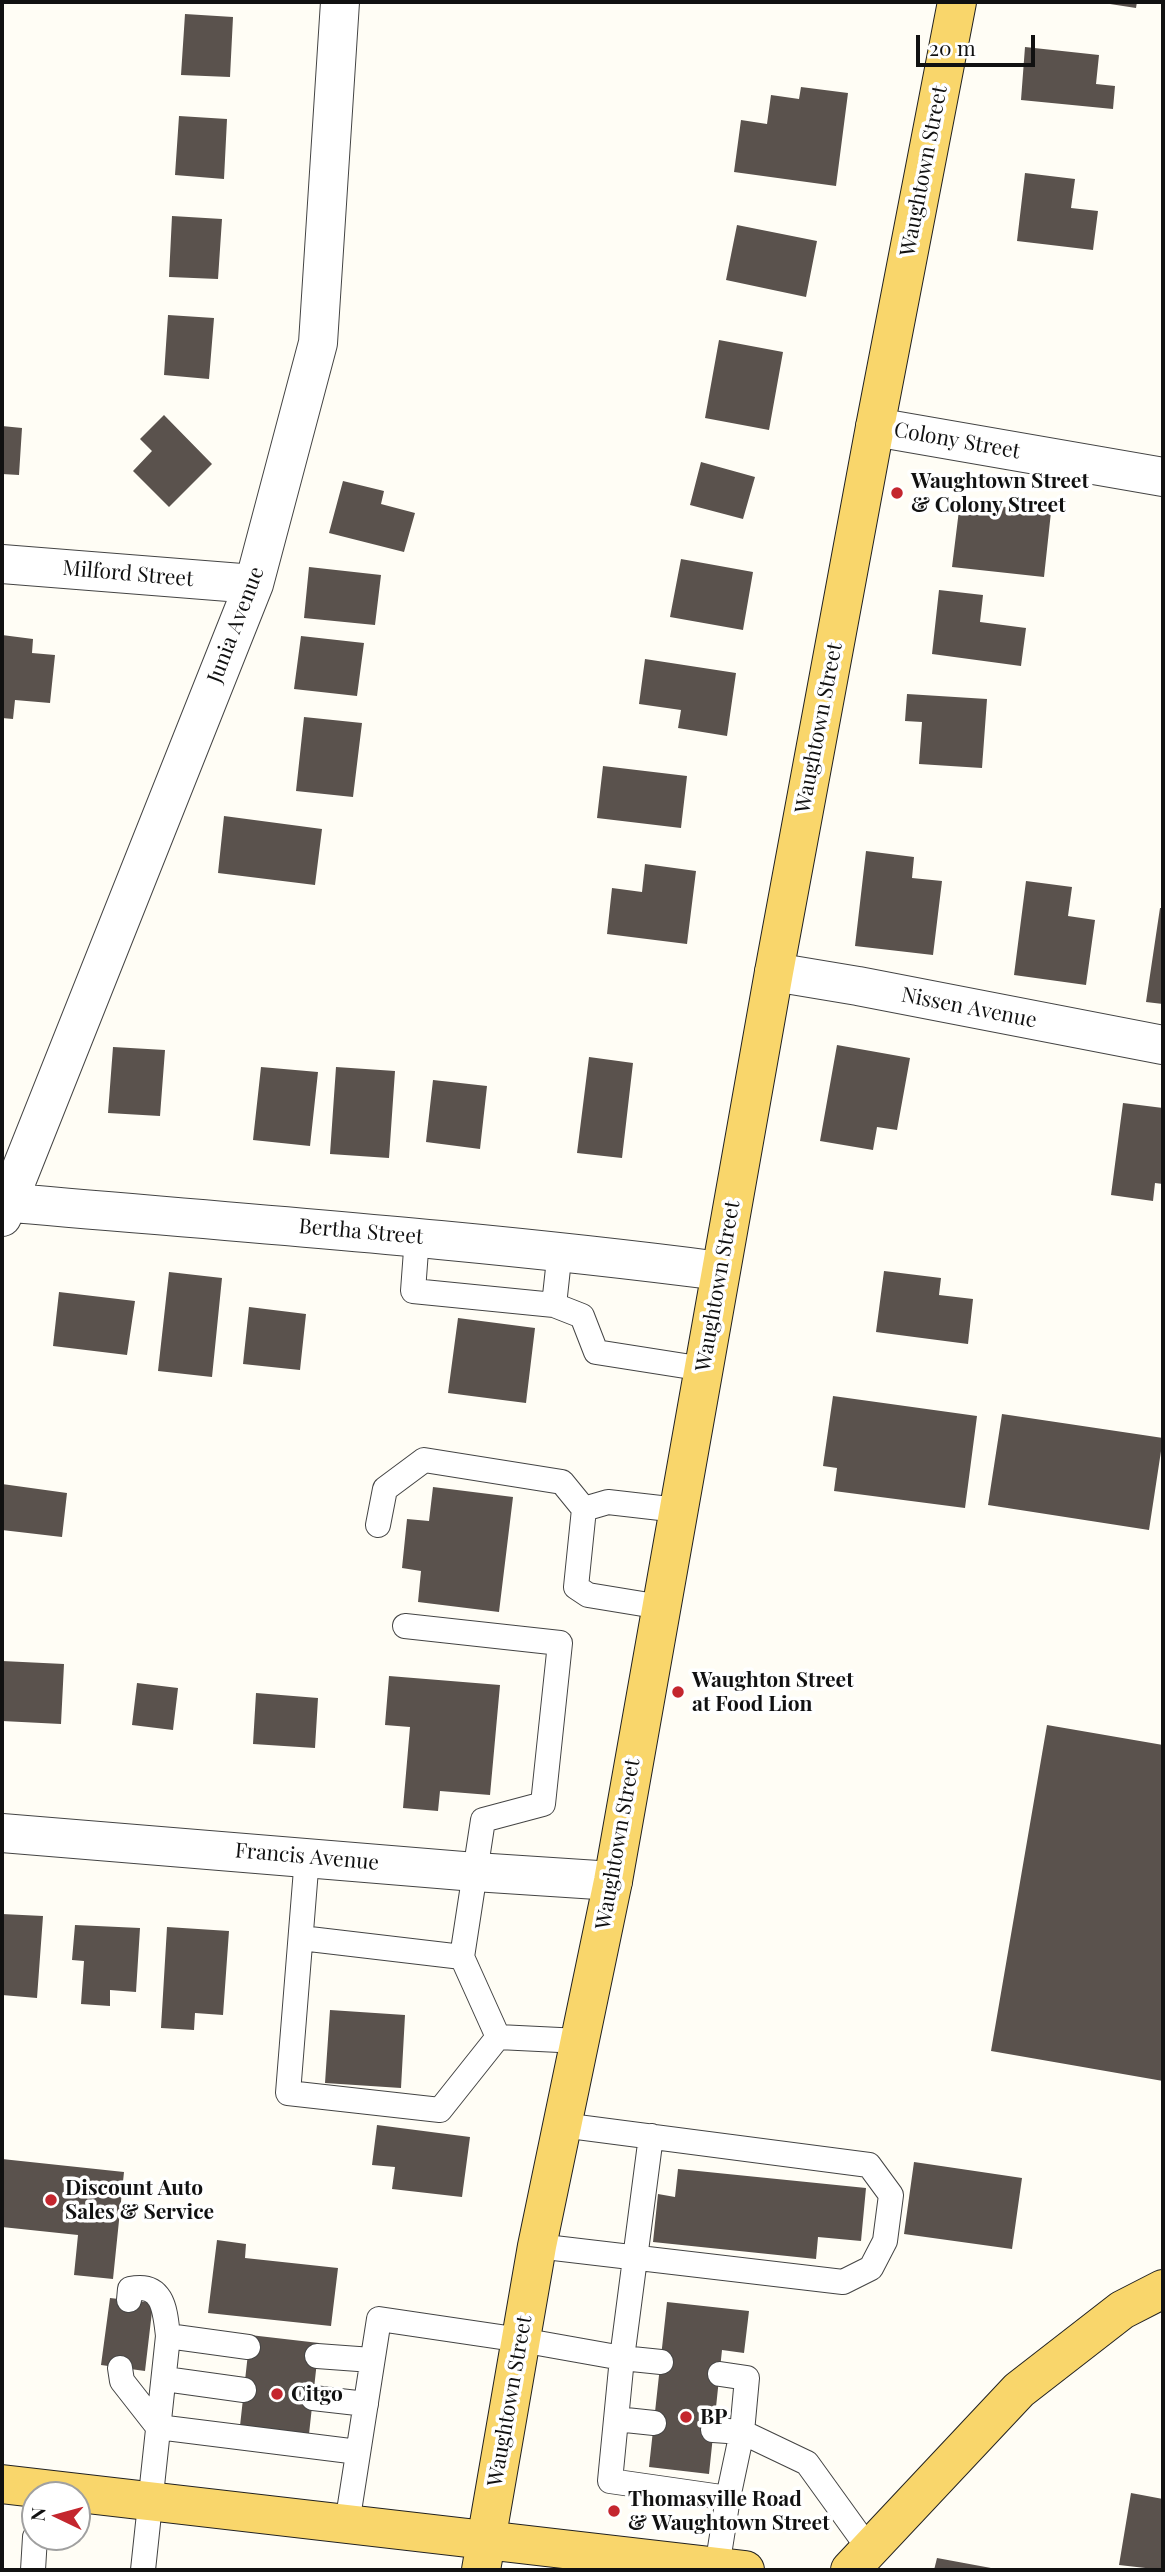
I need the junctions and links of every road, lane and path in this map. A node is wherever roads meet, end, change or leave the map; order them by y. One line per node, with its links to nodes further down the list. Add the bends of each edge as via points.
1 (340, 2): 6 (street, Junia Avenue, via 318,343)
2 (957, 2): 3 (main road, Waughtown Street)
3 (875, 427): 4 (street, Colony Street); 7 (main road, Waughtown Street)
4 (1163, 477)
5 (2, 564): 6 (street, Milford Street)
6 (254, 584): 9 (street, Junia Avenue)
7 (774, 972): 8 (street, Nissen Avenue); 12 (main road, Waughtown Street)
8 (1163, 1045)
9 (3, 1207): 10 (street, Bertha Street)
10 (417, 1237): 11 (street, Bertha Street); 13 (lane, via 413,1292)
11 (560, 1250): 12 (street, Bertha Street); 13 (lane)
12 (720, 1271): 14 (main road, Waughtown Street)
13 (554, 1305): 14 (lane, via 582,1316 596,1352)
14 (704, 1369): 16 (main road, Waughtown Street)
15 (584, 1509): 16 (lane, via 608,1502); 17 (lane, via 562,1482 424,1460 384,1489); 18 (lane, via 576,1587 588,1595)
16 (678, 1510): 18 (main road, Waughtown Street)
17 (378, 1525)
18 (661, 1607): 23 (main road, Waughtown Street)
19 (405, 1626): 22 (lane, via 560,1643 543,1804 483,1821)
20 (2, 1833): 21 (street, Francis Avenue)
21 (307, 1857): 22 (street, Francis Avenue); 24 (lane)
22 (475, 1872): 23 (street, Francis Avenue); 25 (lane)
23 (613, 1881): 27 (main road, Waughtown Street)
24 (301, 1938): 25 (lane); 26 (lane, via 288,2093 440,2110)
25 (462, 1957): 26 (lane)
26 (498, 2037): 27 (lane)
27 (580, 2041): 28 (main road, Waughtown Street)
28 (562, 2125): 29 (lane); 30 (main road, Waughtown Street)
29 (651, 2136): 31 (lane); 31 (lane, via 869,2165 891,2195 886,2241 871,2268 843,2282)
30 (537, 2246): 31 (lane); 35 (main road, Waughtown Street)
31 (635, 2256): 38 (lane)
32 (1163, 2289): 61 (main road, via 1122,2310 1019,2390)
33 (129, 2300): 34 (lane, via 130,2289 155,2292 164,2305)
34 (168, 2336): 36 (lane); 43 (lane)
35 (521, 2340): 38 (lane); 39 (lane, via 379,2319); 60 (main road, Waughtown Street)
36 (248, 2347)
37 (317, 2356): 39 (lane)
38 (622, 2358): 40 (lane); 47 (lane)
39 (372, 2360): 46 (lane)
40 (661, 2362)
41 (120, 2368): 49 (lane, via 122,2381)
42 (720, 2374): 51 (lane, via 747,2378)
43 (164, 2379): 44 (lane); 49 (lane)
44 (244, 2390)
45 (313, 2398): 46 (lane)
46 (366, 2404): 52 (lane)
47 (616, 2419): 48 (lane); 56 (lane, via 610,2481)
48 (654, 2423)
49 (158, 2427): 52 (lane); 57 (lane)
50 (713, 2430): 51 (lane)
51 (742, 2432): 56 (lane); 61 (lane, via 807,2463)
52 (358, 2452): 58 (lane)
53 (2, 2484): 54 (main road)
54 (21, 2488)
55 (91, 2496): 57 (main road)
56 (728, 2498): 62 (lane)
57 (151, 2501): 58 (main road); 64 (lane)
58 (347, 2524): 60 (main road)
59 (34, 2551): 63 (lane)
60 (484, 2555): 62 (main road)
61 (860, 2560)
62 (731, 2568)
63 (33, 2570)
64 (143, 2570)

